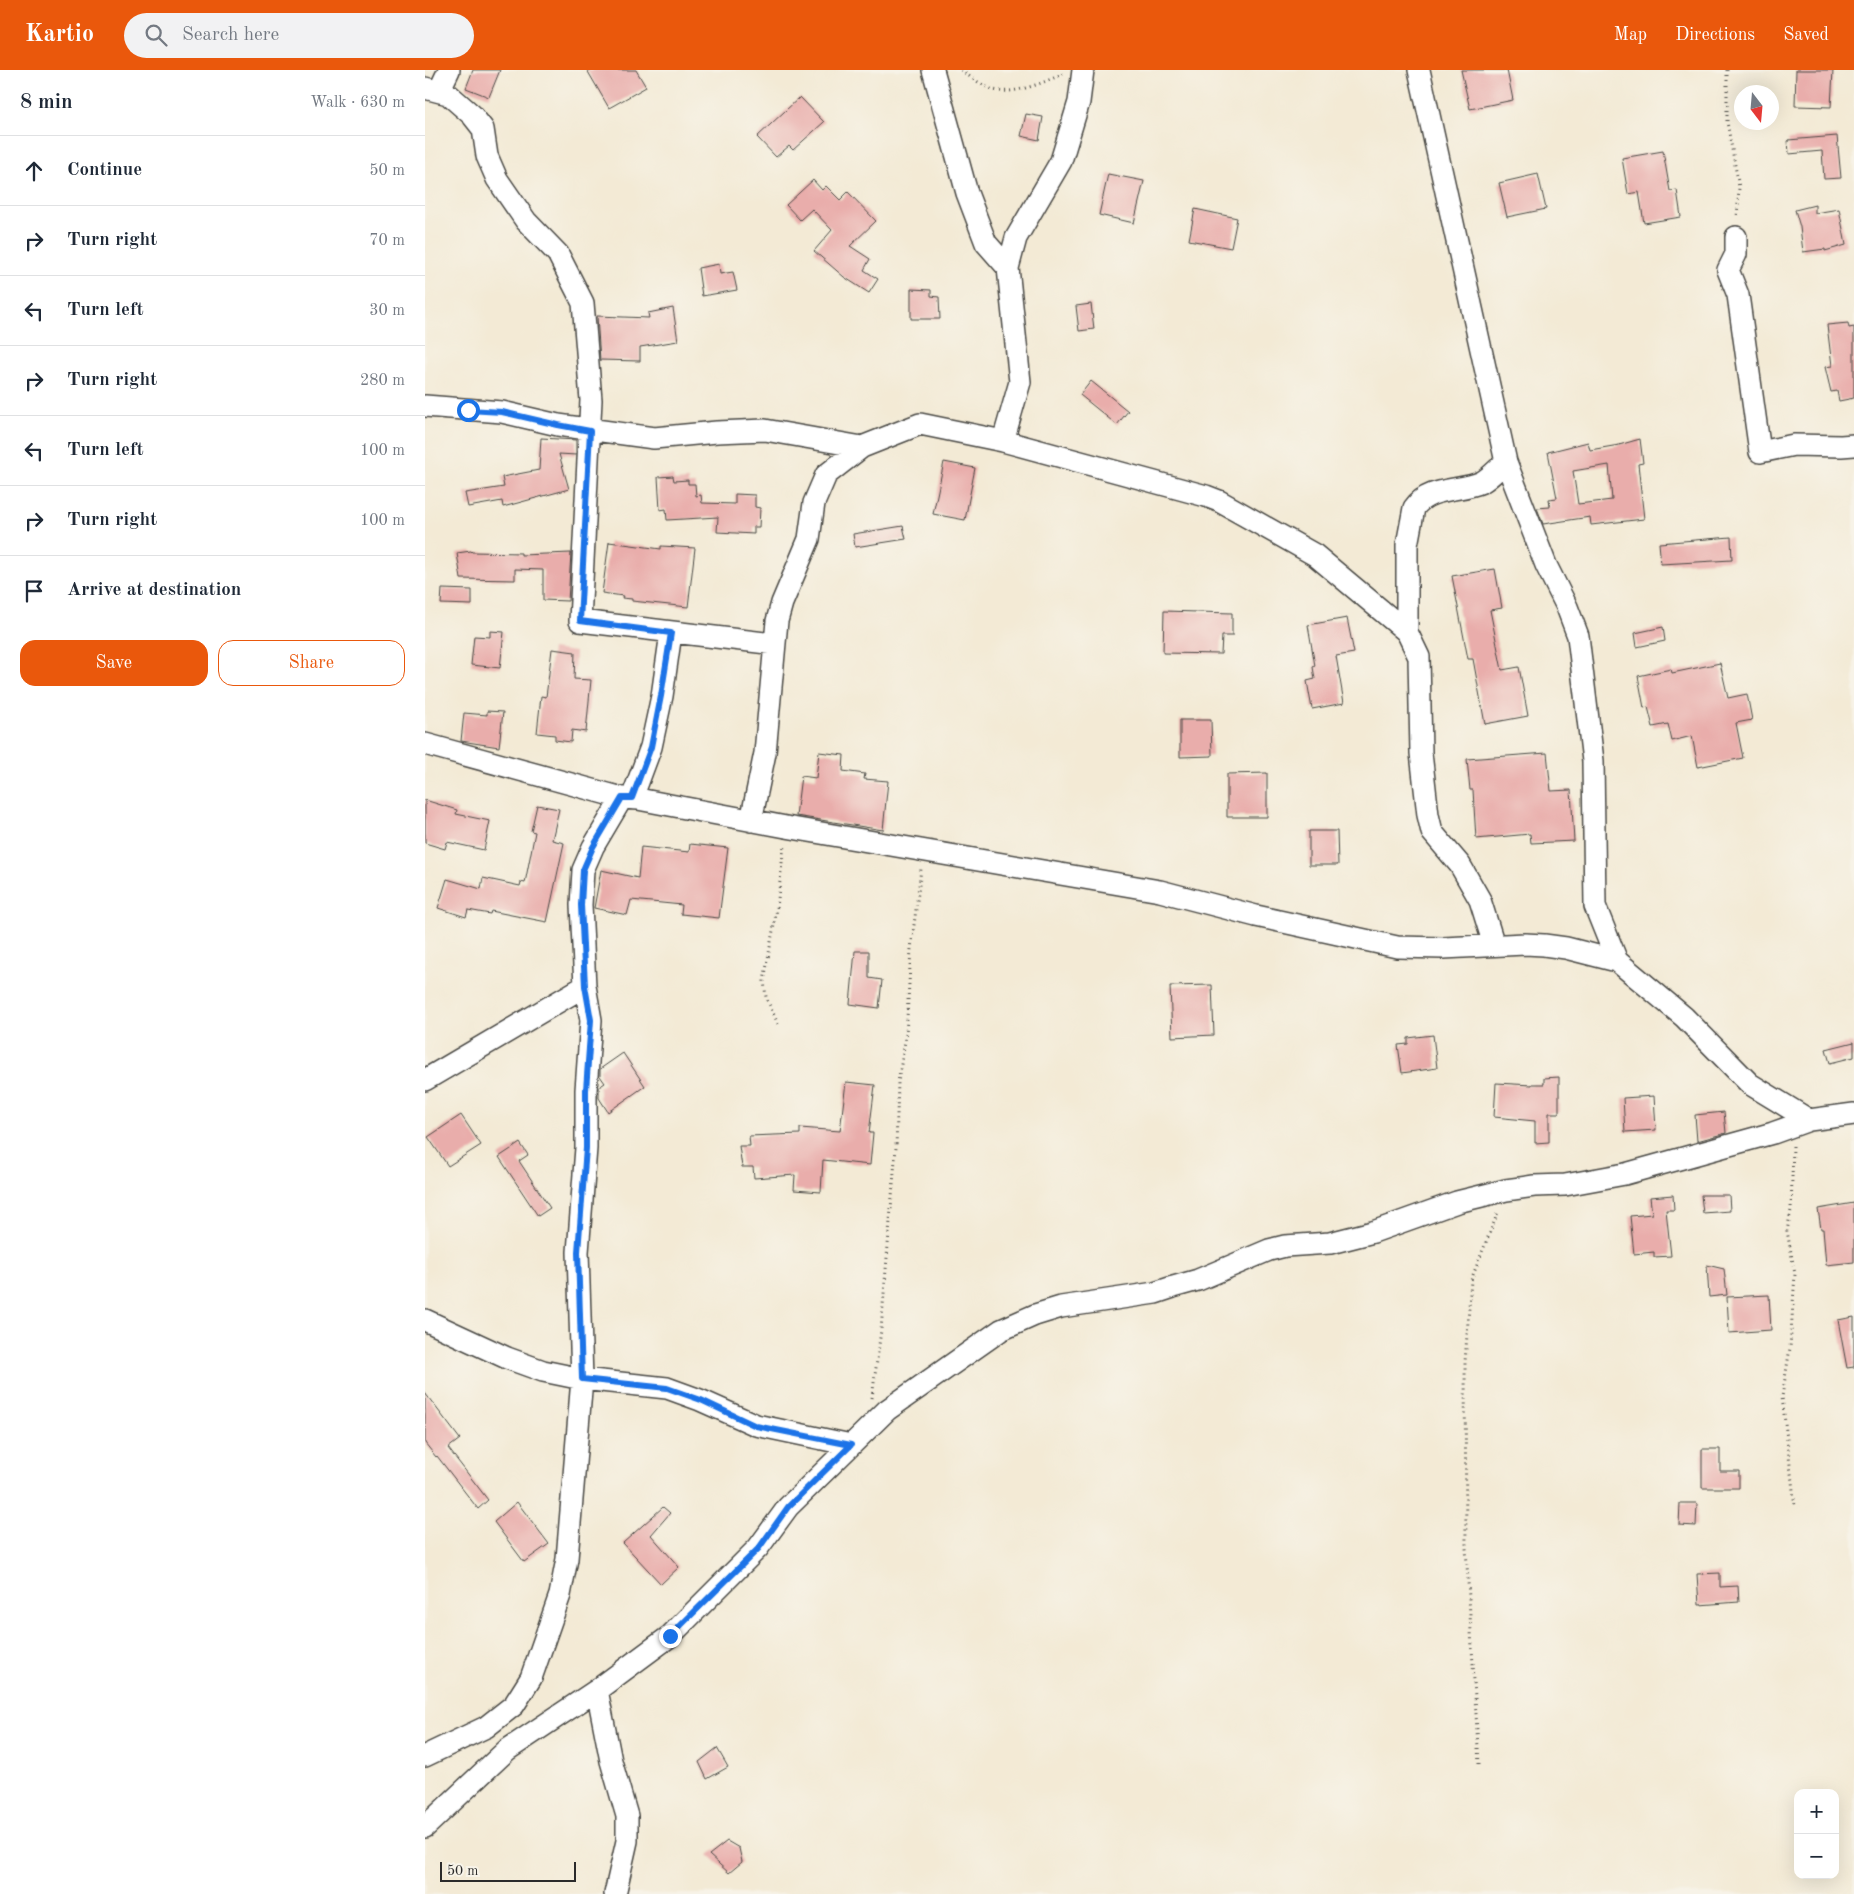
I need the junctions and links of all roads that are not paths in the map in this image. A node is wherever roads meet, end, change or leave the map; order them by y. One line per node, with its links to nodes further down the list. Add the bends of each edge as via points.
1 (449, 70): 5 (street)
2 (933, 70): 7 (street, via 967,193 986,243)
3 (1419, 70): 13 (street)
4 (1076, 71): 7 (street, via 1079,102 1061,161 1016,238)
5 (432, 89): 9 (street, via 448,94 483,129 487,156 497,179 526,221 557,254 583,303 591,400)
6 (1736, 237): 11 (street, via 1736,254 1728,270 1738,295 1760,452 1794,445)
7 (1008, 268): 10 (street, via 1020,382)
8 (425, 406): 9 (street, via 502,412)
9 (590, 431): 12 (street, via 654,438 765,430); 15 (street, via 580,621)
10 (1003, 441): 12 (street, via 920,424); 14 (street, via 1219,501 1315,555)
11 (1854, 445)
12 (862, 447): 16 (street, via 826,475 814,503 809,539 781,603)
13 (1506, 462): 14 (street, via 1480,483 1429,495 1414,508 1407,545); 21 (street, via 1578,636 1593,761 1595,906)
14 (1407, 632): 20 (street, via 1419,657 1421,753 1427,815 1432,832 1460,865 1480,900)
15 (671, 633): 16 (street); 18 (street, via 651,747)
16 (774, 644): 19 (street, via 765,753)
17 (425, 744): 18 (street)
18 (627, 798): 19 (street); 22 (street, via 593,847 583,870 581,905)
19 (751, 821): 20 (street, via 1160,890 1257,916 1397,947)
20 (1494, 945): 21 (street, via 1544,944)
21 (1617, 961): 25 (street, via 1684,1017 1750,1084)
22 (585, 986): 23 (street); 27 (street, via 591,1020 578,1252)
23 (425, 1080)
24 (1854, 1114): 25 (street)
25 (1802, 1123): 28 (street, via 1625,1174 1565,1185 1506,1190 1457,1202 1373,1232 1330,1243 1269,1250 1199,1280 1155,1293 1061,1307 1035,1315 1001,1330 935,1375 887,1410)
26 (425, 1320): 27 (street, via 543,1372)
27 (582, 1379): 28 (street, via 667,1388 756,1426); 30 (street, via 567,1559 560,1595 531,1678 513,1705 486,1727)
28 (851, 1445): 29 (street, via 788,1507 759,1548 670,1636)
29 (597, 1690): 31 (street, via 507,1750); 32 (street, via 611,1761 627,1816 627,1841)
30 (425, 1756)
31 (425, 1827)
32 (615, 1894)

